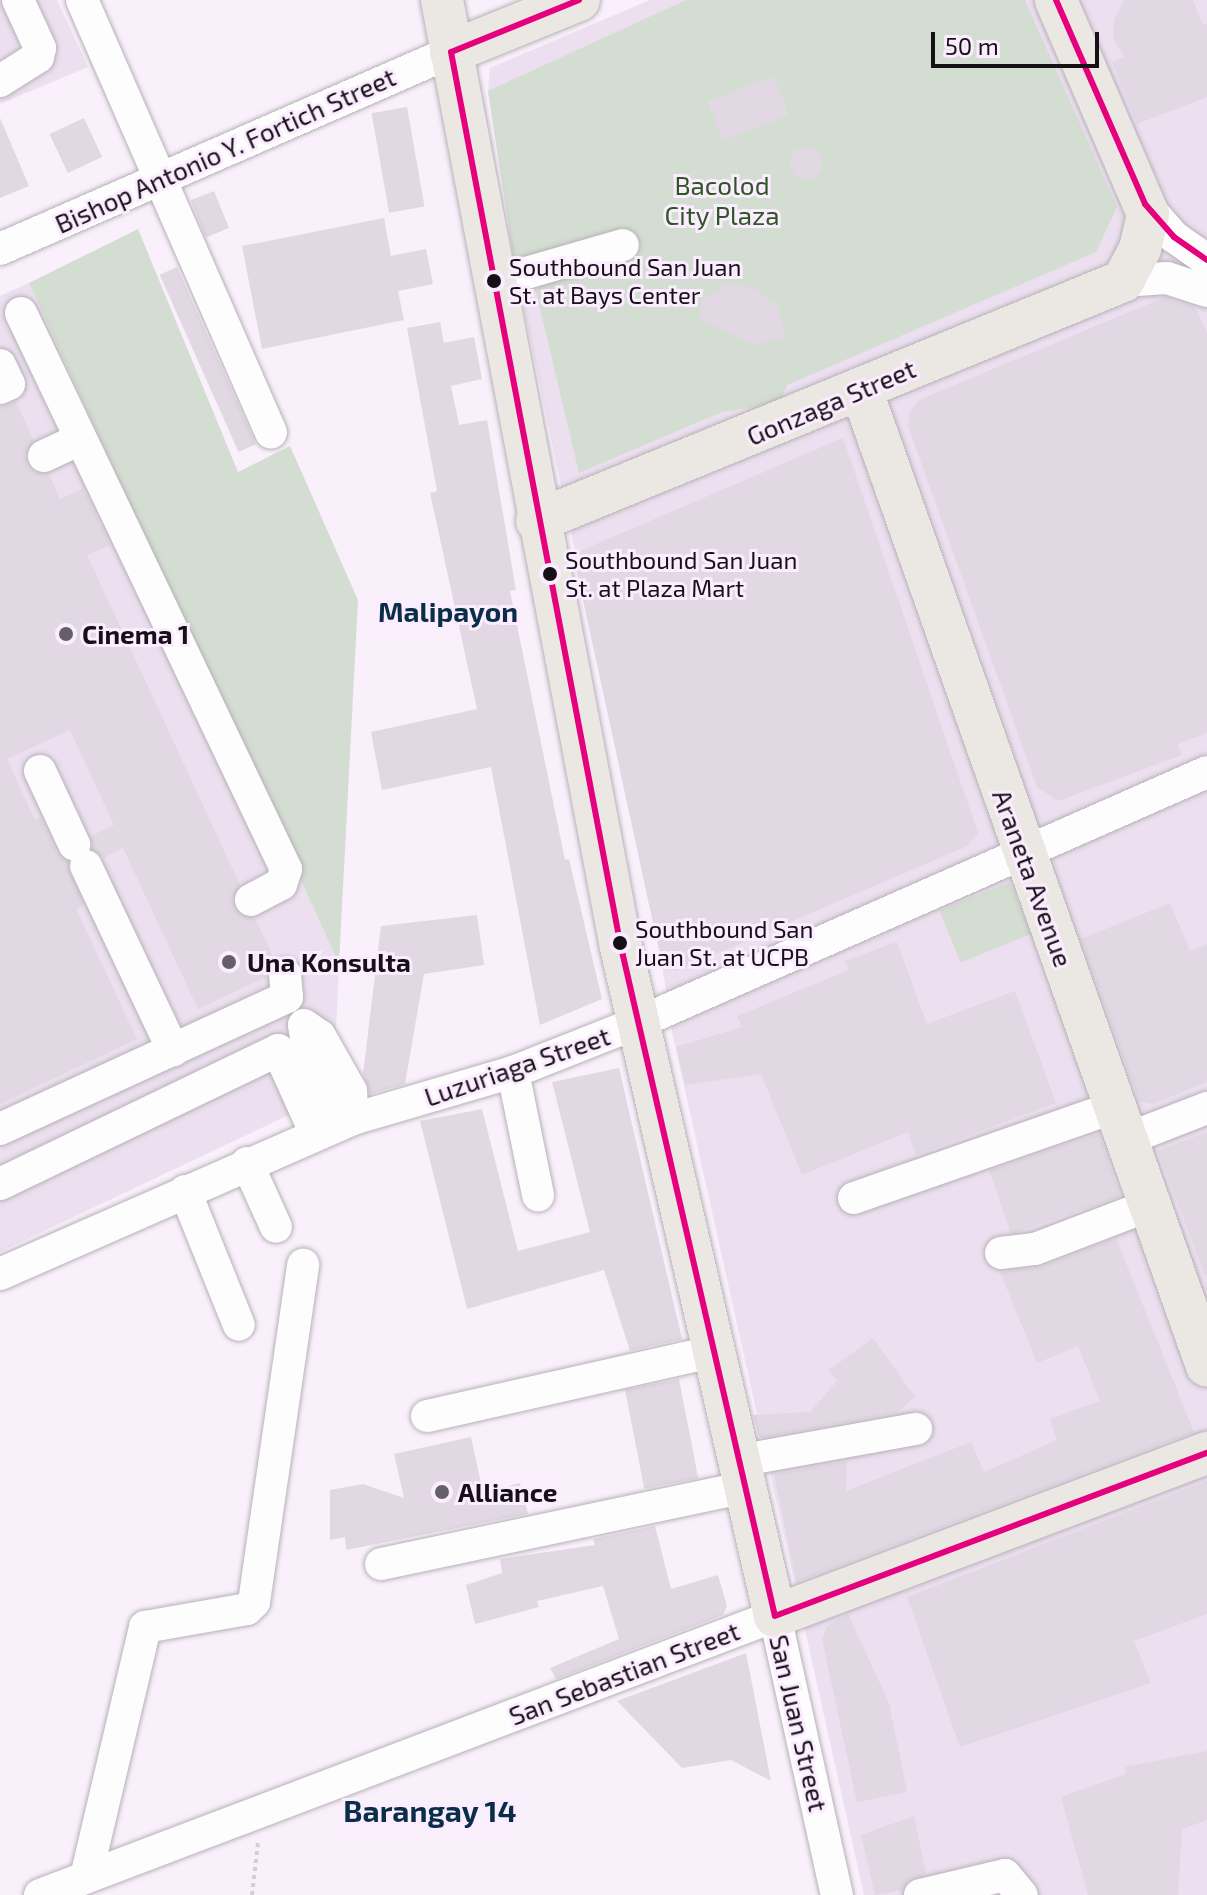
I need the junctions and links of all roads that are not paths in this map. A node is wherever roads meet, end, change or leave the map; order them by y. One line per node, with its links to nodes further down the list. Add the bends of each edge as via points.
1 (18, 0): 7 (street, via 40,48 38,57)
2 (82, 0): 8 (street)
3 (442, 0): 6 (main road, San Juan Street)
4 (579, 0): 6 (main road)
5 (1056, 0): 9 (main road)
6 (451, 52): 8 (street, Bishop Antonio Y. Fortich Street); 14 (main road, San Juan Street)
7 (0, 81)
8 (158, 177): 11 (street, Bishop Antonio Y. Fortich Street); 20 (street)
9 (1145, 204): 12 (street, via 1174,237); 13 (main road, via 1147,229)
10 (623, 245): 14 (street)
11 (0, 249)
12 (1207, 260)
13 (1123, 281): 15 (street, via 1157,277); 19 (main road, Gonzaga Street)
14 (495, 282): 23 (main road, San Juan Street)
15 (1207, 291)
16 (21, 313): 21 (street)
17 (0, 365): 18 (street, via 9,384)
18 (0, 388)
19 (861, 389): 23 (main road, Gonzaga Street); 26 (main road, Araneta Avenue)
20 (271, 432)
21 (80, 439): 22 (street); 27 (street, via 286,869 281,884)
22 (44, 456)
23 (537, 521): 28 (main road, San Juan Street, via 621,947)
24 (40, 771): 29 (street)
25 (1207, 772): 26 (street, Luzuriaga Street)
26 (1026, 853): 28 (street, Luzuriaga Street); 35 (main road, Araneta Avenue)
27 (251, 900)
28 (642, 1021): 30 (street, Luzuriaga Street); 49 (main road, San Juan Street)
29 (173, 1050): 31 (street); 33 (street, via 286,986 304,1025 320,1036 351,1091)
30 (513, 1072): 33 (street, Luzuriaga Street); 41 (street)
31 (114, 1077): 34 (street); 36 (street)
32 (1207, 1108): 35 (street)
33 (353, 1119): 37 (street, Luzuriaga Street)
34 (133, 1122): 37 (street, via 278,1050); 39 (street)
35 (1121, 1123): 42 (street); 43 (main road, Araneta Avenue)
36 (0, 1129)
37 (316, 1134): 38 (street, Luzuriaga Street)
38 (247, 1163): 40 (street, Luzuriaga Street); 44 (street)
39 (0, 1184)
40 (185, 1191): 47 (street, Luzuriaga Street); 48 (street)
41 (538, 1195)
42 (854, 1198)
43 (1150, 1205): 45 (street, via 1035,1249); 50 (main road, Araneta Avenue)
44 (276, 1227)
45 (1001, 1253)
46 (303, 1265): 57 (street, via 254,1602 247,1609 145,1627)
47 (0, 1274)
48 (239, 1325)
49 (712, 1352): 51 (street); 54 (main road, San Juan Street)
50 (1207, 1366)
51 (427, 1416)
52 (916, 1429): 54 (street)
53 (1207, 1453): 56 (main road, San Sebastian Street)
54 (741, 1474): 55 (street); 56 (main road, San Juan Street)
55 (381, 1564)
56 (775, 1616): 57 (street, San Sebastian Street, via 260,1812); 59 (street, San Juan Street)
57 (100, 1880): 58 (street, San Sebastian Street)
58 (40, 1895)
59 (837, 1895)
60 (920, 1895): 61 (street, via 1005,1875)
61 (1022, 1895)

